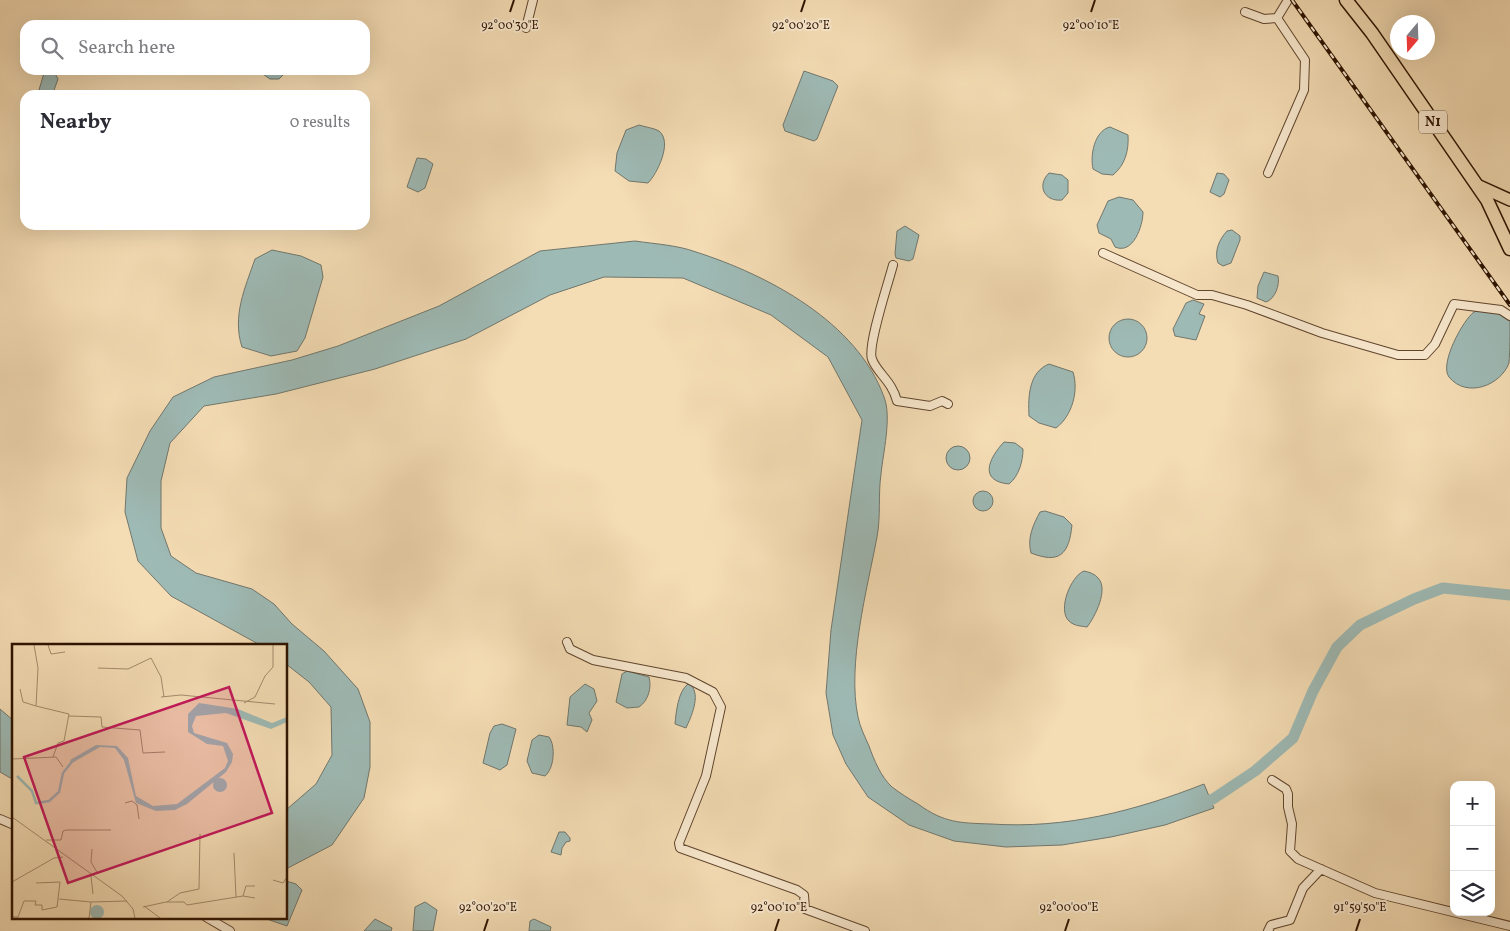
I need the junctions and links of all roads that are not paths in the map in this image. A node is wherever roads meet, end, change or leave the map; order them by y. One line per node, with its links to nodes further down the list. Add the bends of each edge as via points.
1 (533, 0): 6 (street)
2 (1288, 0): 5 (street)
3 (1346, 0): 8 (highway, N1)
4 (1245, 12): 5 (street, via 1264,19)
5 (1277, 18): 7 (street, via 1305,60 1304,90)
6 (526, 28)
7 (1268, 173)
8 (1477, 186): 9 (main road); 10 (highway, N1)
9 (1510, 200)
10 (1510, 249)
11 (1103, 253): 13 (street, via 1197,295 1247,304 1322,333 1398,354 1424,355 1435,344 1454,304 1501,310)
12 (893, 265): 14 (street, via 876,327 872,361 890,382 898,401 930,406 942,401)
13 (1510, 316)
14 (948, 404)
15 (567, 642): 23 (street, via 570,649 593,660 686,678 713,692 721,707 706,776 679,843 680,848 797,890 804,895 805,909)
16 (1272, 780): 19 (street, via 1288,794 1292,824 1290,851 1298,859)
17 (0, 819): 18 (street)
18 (12, 824)
19 (1321, 868): 21 (street, via 1375,893); 24 (street, via 1303,888 1290,920 1271,925)
20 (208, 918): 22 (street)
21 (1510, 926)
22 (230, 931)
23 (865, 931)
24 (1268, 931)

